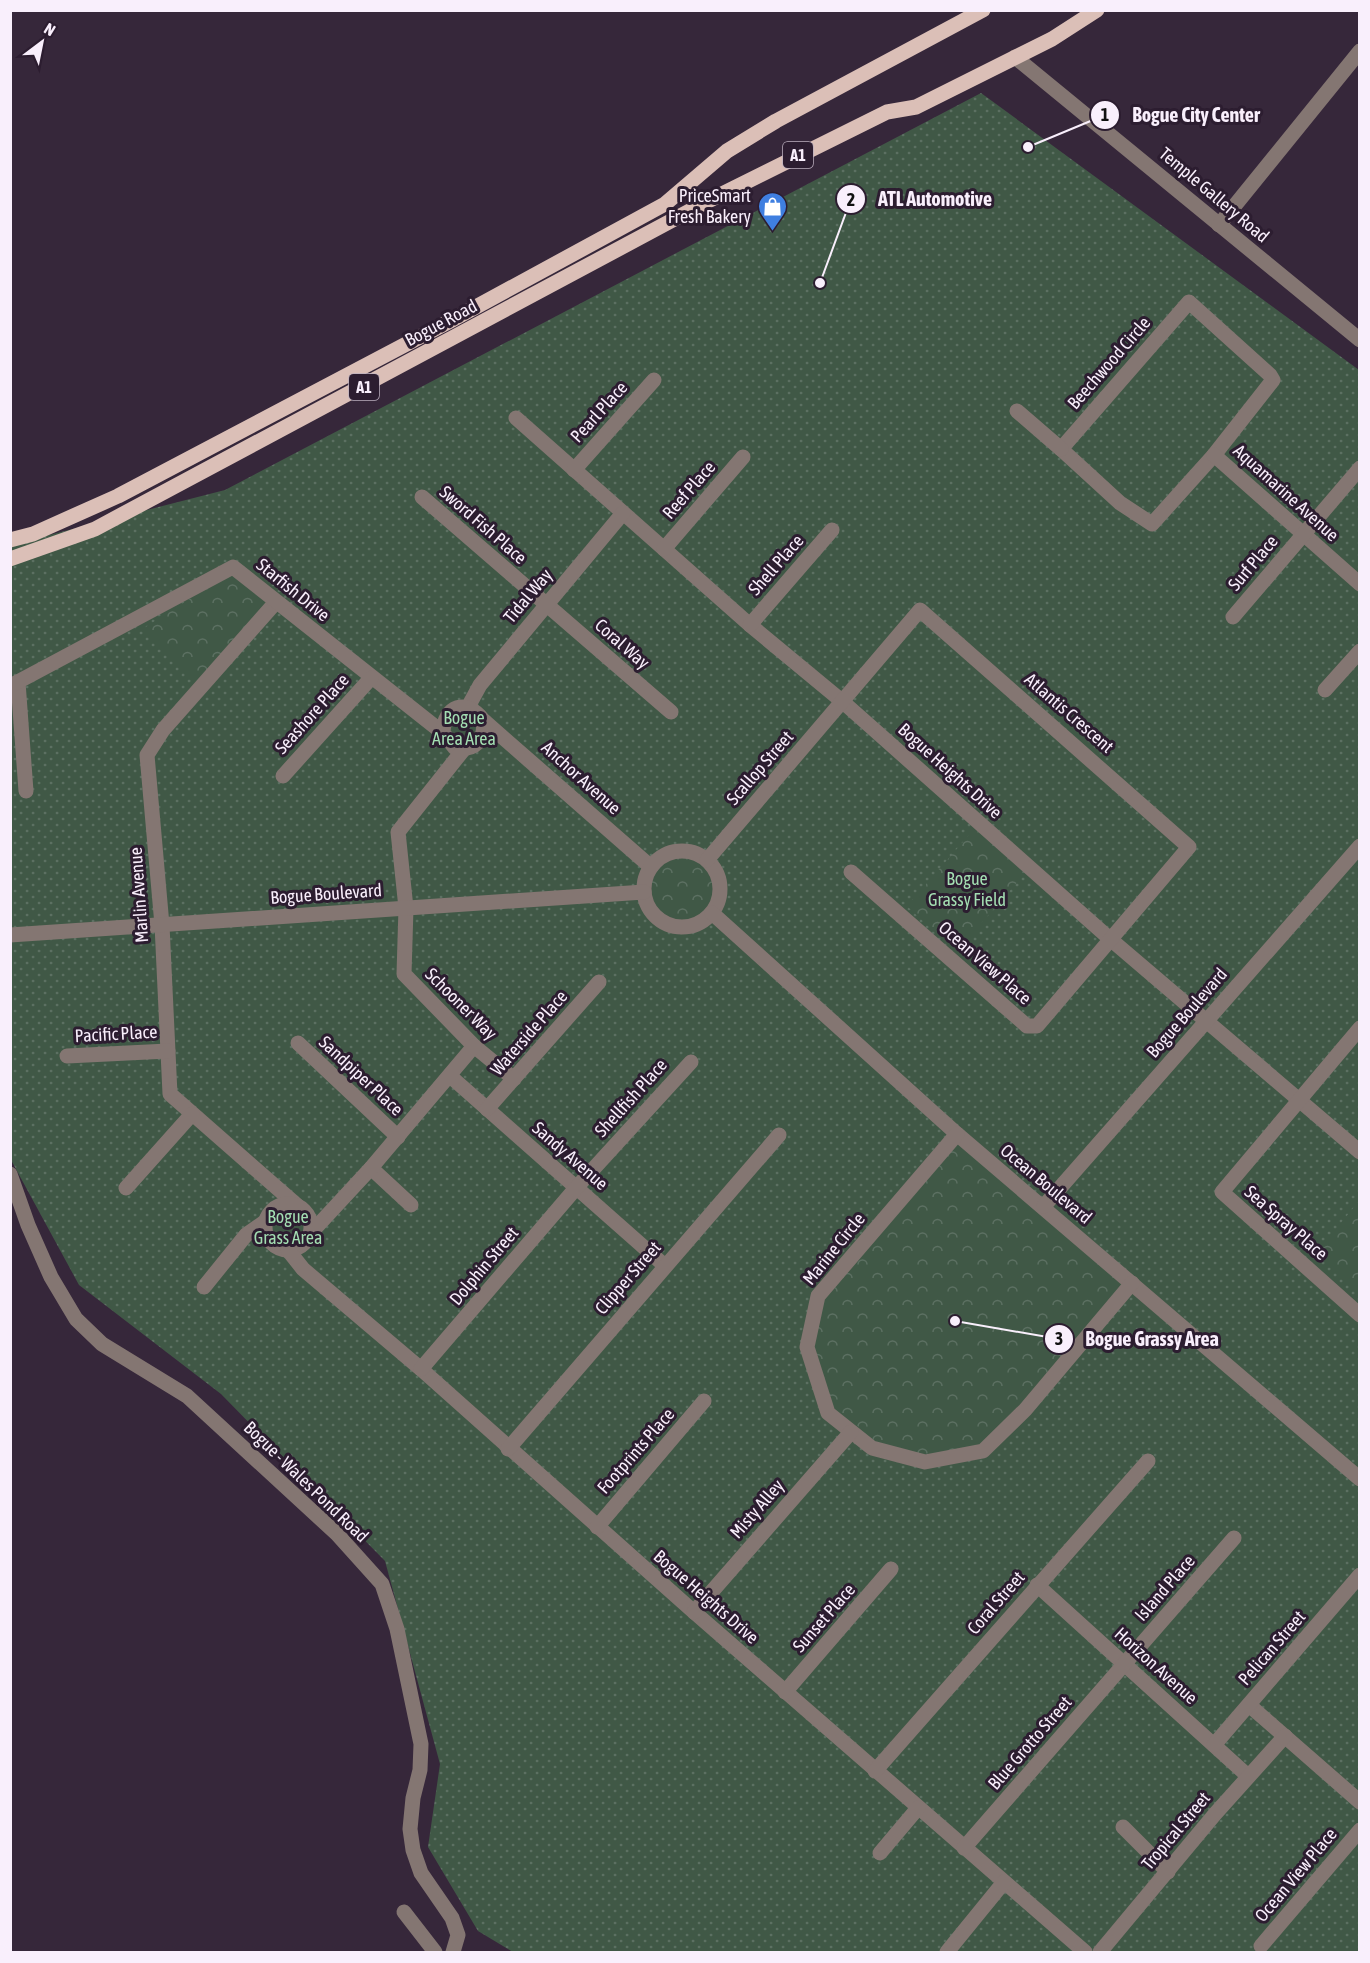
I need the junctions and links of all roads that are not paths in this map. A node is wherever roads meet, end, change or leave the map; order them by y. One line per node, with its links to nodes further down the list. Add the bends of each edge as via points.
1 (983, 10): 19 (main road, Bogue Road / A1, via 776,121 728,152 665,204 118,496 33,534)
2 (1097, 10): 4 (main road, Bogue Road)
3 (1359, 51): 5 (street)
4 (1015, 57): 5 (street, Temple Gallery Road); 21 (main road, Bogue Road / A1, via 916,107 886,112 710,200 95,529)
5 (1219, 225): 6 (street, Temple Gallery Road)
6 (1359, 340)
7 (654, 381): 14 (street, Pearl Place)
8 (1017, 411): 10 (street)
9 (516, 418): 14 (street, Bogue Heights Drive)
10 (1061, 449): 11 (street, Beechwood Circle, via 1120,503 1152,524); 11 (street, Beechwood Circle, via 1189,302 1273,380)
11 (1214, 455): 18 (street, Aquamarine Avenue)
12 (743, 457): 20 (street, Reef Place)
13 (1359, 468): 18 (street, Surf Place)
14 (574, 470): 16 (street, Bogue Heights Drive)
15 (422, 497): 24 (street, Sword Fish Place)
16 (623, 513): 20 (street, Bogue Heights Drive); 24 (street, Tidal Way)
17 (832, 530): 26 (street, Shell Place)
18 (1303, 536): 22 (street, Aquamarine Avenue); 25 (street, Surf Place)
19 (10, 540)
20 (664, 549): 26 (street, Bogue Heights Drive)
21 (10, 559)
22 (1359, 584)
23 (276, 602): 28 (street, Starfish Drive); 29 (street, Starfish Drive, via 233,567); 46 (street, Marlin Avenue, via 163,730 147,755)
24 (546, 605): 32 (street, Tidal Way, via 480,685); 33 (street, Coral Way)
25 (1233, 617)
26 (750, 625): 31 (street, Bogue Heights Drive)
27 (1359, 651): 30 (street)
28 (371, 678): 35 (street, Starfish Drive); 37 (street, Seashore Place)
29 (14, 684): 38 (street)
30 (1325, 690)
31 (843, 702): 40 (street, Scallop Street); 48 (street, Bogue Heights Drive); 48 (street, Atlantis Crescent, via 923,610 1188,844 1188,849)
32 (468, 707): 34 (street); 35 (street, via 448,713)
33 (672, 712)
34 (483, 720): 36 (street, via 485,731 481,741); 41 (street, Anchor Avenue)
35 (443, 733): 36 (street, via 450,744)
36 (464, 749): 44 (street, Schooner Way, via 398,832)
37 (282, 776)
38 (26, 791)
39 (1357, 848): 50 (street, Bogue Boulevard)
40 (707, 860): 41 (street, via 684,850 671,852); 45 (street, via 719,879 720,891)
41 (651, 867): 43 (street)
42 (851, 872): 48 (street, Ocean View Place, via 1032,1028)
43 (644, 892): 44 (street, Bogue Boulevard); 45 (street, via 648,904 665,922 690,926)
44 (406, 908): 46 (street, Bogue Boulevard); 53 (street, Schooner Way, via 404,974)
45 (712, 913): 62 (street, Ocean Boulevard)
46 (162, 925): 47 (street, Bogue Boulevard); 54 (street, Marlin Avenue)
47 (10, 934)
48 (1109, 938): 50 (street, Bogue Heights Drive)
49 (599, 982): 58 (street, Waterside Place)
50 (1206, 1021): 59 (street, Bogue Heights Drive); 72 (street, Bogue Boulevard)
51 (1359, 1028): 59 (street)
52 (298, 1043): 64 (street, Sandpiper Place)
53 (474, 1046): 57 (street); 58 (street, Schooner Way)
54 (168, 1051): 55 (street, Pacific Place); 61 (street, Marlin Avenue, via 170,1094)
55 (67, 1056)
56 (691, 1062): 70 (street, Shellfish Place)
57 (450, 1076): 60 (street, Sandy Avenue); 64 (street)
58 (514, 1079): 60 (street, Waterside Place)
59 (1300, 1101): 65 (street, Bogue Heights Drive); 82 (street, Sea Spray Place, via 1222,1192)
60 (487, 1109): 70 (street, Sandy Avenue)
61 (192, 1114): 68 (street, Marlin Avenue); 69 (street)
62 (957, 1134): 72 (street, Ocean Boulevard); 85 (street, Marine Circle, via 818,1296 807,1347 828,1413)
63 (779, 1135): 78 (street, Clipper Street)
64 (398, 1137): 66 (street)
65 (1359, 1152)
66 (371, 1168): 71 (street); 74 (street)
67 (10, 1174): 112 (street, Bogue - Wales Pond Road, via 46,1267 76,1319 102,1344 187,1396 337,1534 382,1584 397,1629 421,1744 410,1829 413,1850 421,1873 452,1918 458,1935)
68 (274, 1184): 73 (street, Marlin Avenue); 75 (street)
69 (126, 1188)
70 (576, 1188): 78 (street, Sandy Avenue); 83 (street, Dolphin Street)
71 (411, 1205)
72 (1044, 1206): 80 (street, Ocean Boulevard)
73 (303, 1211): 74 (street); 75 (street, via 289,1204); 76 (street, via 310,1221)
74 (327, 1218): 76 (street)
75 (270, 1222): 77 (street, via 276,1246); 81 (street, via 246,1235)
76 (308, 1238): 77 (street); 79 (street)
77 (288, 1250): 79 (street, Bogue Heights Drive)
78 (664, 1265): 86 (street, Clipper Street)
79 (303, 1269): 83 (street, Bogue Heights Drive)
80 (1132, 1283): 85 (street, Marine Circle, via 1025,1410 983,1451 925,1462 872,1448); 88 (street, Ocean Boulevard)
81 (204, 1287)
82 (1359, 1315)
83 (421, 1369): 86 (street, Bogue Heights Drive)
84 (704, 1401): 89 (street, Footprints Place)
85 (852, 1432): 94 (street, Misty Alley)
86 (508, 1449): 89 (street, Bogue Heights Drive)
87 (1148, 1461): 93 (street, Coral Street)
88 (1359, 1479)
89 (597, 1527): 94 (street, Bogue Heights Drive)
90 (1234, 1538): 95 (street, Island Place)
91 (891, 1569): 96 (street, Sunset Place)
92 (1359, 1575): 97 (street, Pelican Street)
93 (1037, 1586): 95 (street, Horizon Avenue); 100 (street, Coral Street)
94 (694, 1612): 96 (street, Bogue Heights Drive)
95 (1125, 1664): 99 (street, Horizon Avenue); 106 (street, Blue Grotto Street)
96 (785, 1692): 100 (street, Bogue Heights Drive)
97 (1249, 1705): 98 (street); 99 (street, Pelican Street)
98 (1285, 1736): 101 (street, Tropical Street); 102 (street)
99 (1214, 1745): 101 (street, Horizon Avenue)
100 (875, 1771): 103 (street, Bogue Heights Drive)
101 (1248, 1776): 108 (street, Tropical Street)
102 (1359, 1802)
103 (918, 1808): 106 (street, Bogue Heights Drive); 107 (street)
104 (1123, 1827): 108 (street)
105 (1359, 1830): 111 (street, Ocean View Place)
106 (964, 1848): 109 (street, Bogue Heights Drive)
107 (880, 1853)
108 (1168, 1872): 116 (street, Tropical Street)
109 (1004, 1882): 114 (street); 115 (street, Bogue Heights Drive)
110 (404, 1912): 113 (street)
111 (1262, 1946)
112 (457, 1951)
113 (435, 1953)
114 (947, 1953)
115 (1085, 1953)
116 (1100, 1953)

